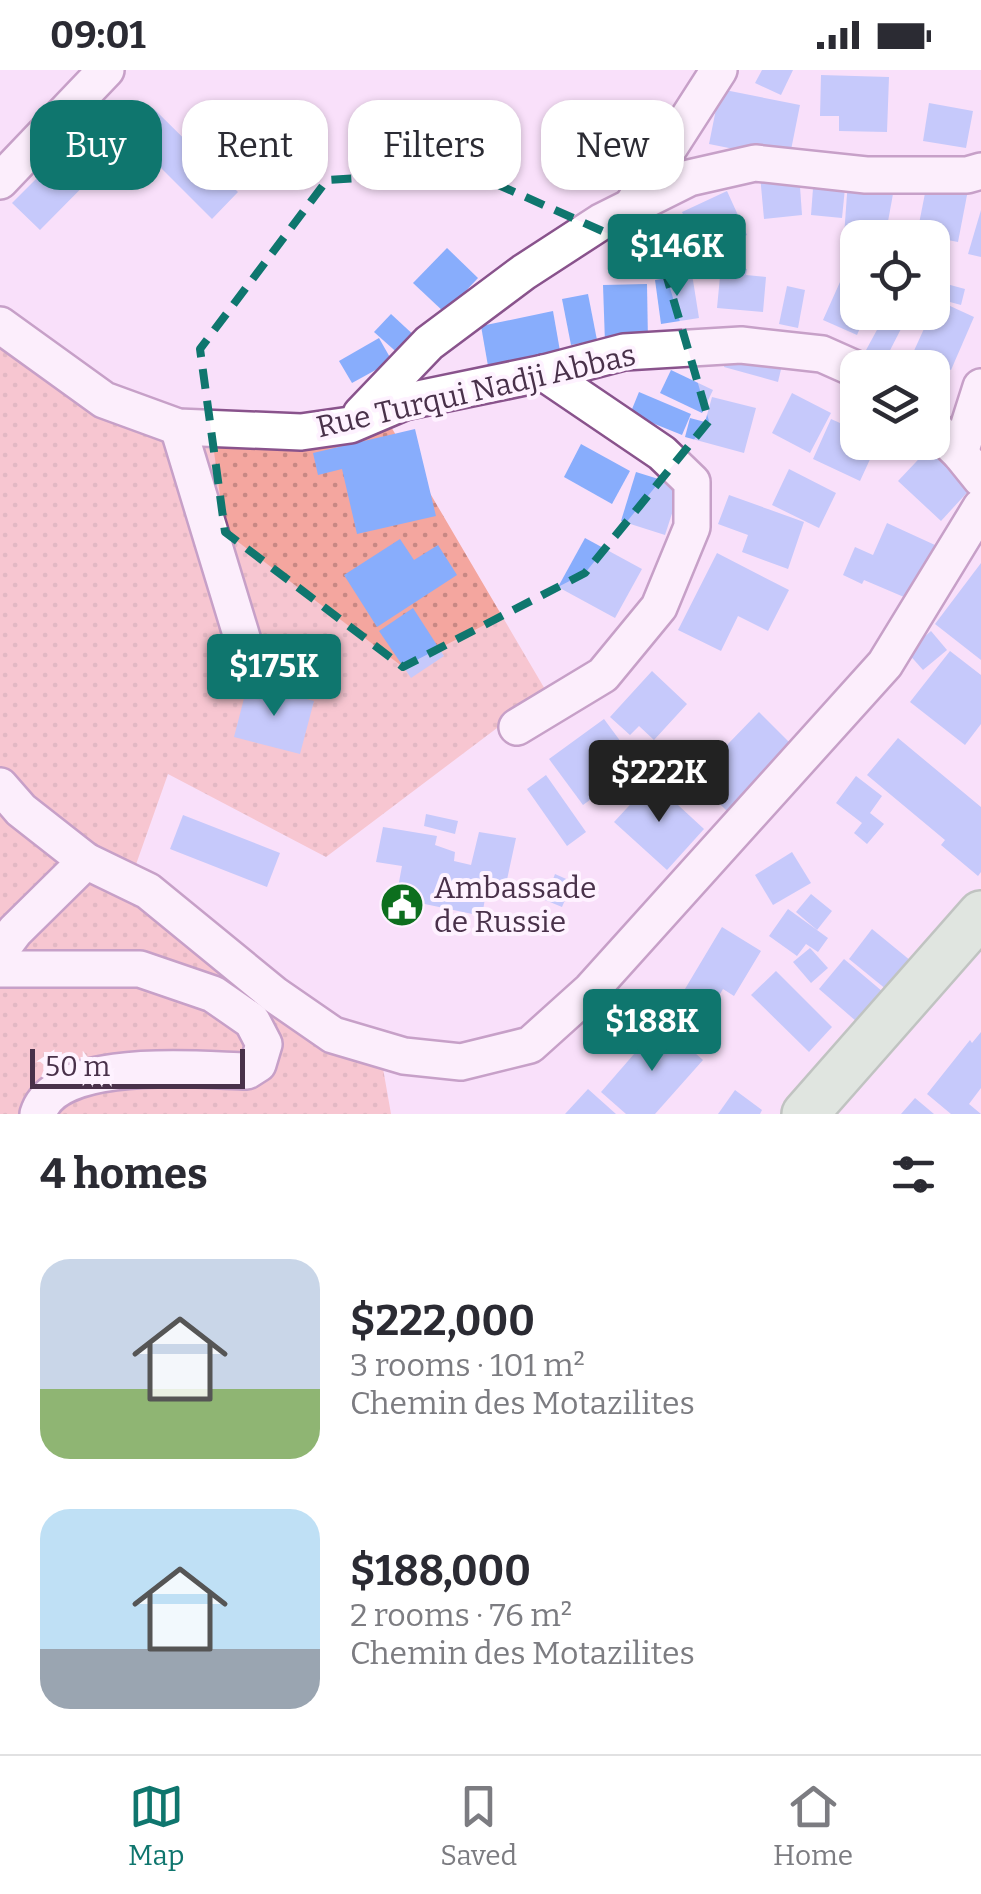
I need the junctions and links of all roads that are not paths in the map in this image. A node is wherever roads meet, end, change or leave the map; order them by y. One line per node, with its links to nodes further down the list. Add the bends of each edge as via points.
1 (106, 70): 4 (street)
2 (719, 70): 5 (street)
3 (981, 171): 5 (street, via 866,176 755,163 688,178)
4 (0, 181)
5 (633, 204): 10 (street, via 524,272 429,343)
6 (0, 325): 11 (street, Rue Turqui Nadji Abbas, via 104,400)
7 (840, 362): 8 (street, Rue Turqui Nadji Abbas, via 741,345 624,352)
8 (544, 373): 10 (street, Rue Turqui Nadji Abbas, via 404,402); 16 (street, via 662,453 692,482 692,527 659,607 603,675)
9 (981, 387): 13 (street)
10 (350, 425): 11 (street, Rue Turqui Nadji Abbas, via 300,432)
11 (178, 427): 15 (street)
12 (950, 444): 13 (street)
13 (971, 466)
14 (981, 507): 18 (street, via 885,664 591,990 530,1045 461,1062 404,1056 333,1035 148,891)
15 (247, 654)
16 (518, 728)
17 (0, 786): 18 (street)
18 (86, 861): 20 (street)
19 (979, 920): 23 (main road)
20 (0, 952)
21 (0, 970): 22 (street, via 140,969 213,994 252,1021 264,1044 258,1064 246,1071 96,1074 59,1088 42,1100)
22 (38, 1114)
23 (805, 1114)

